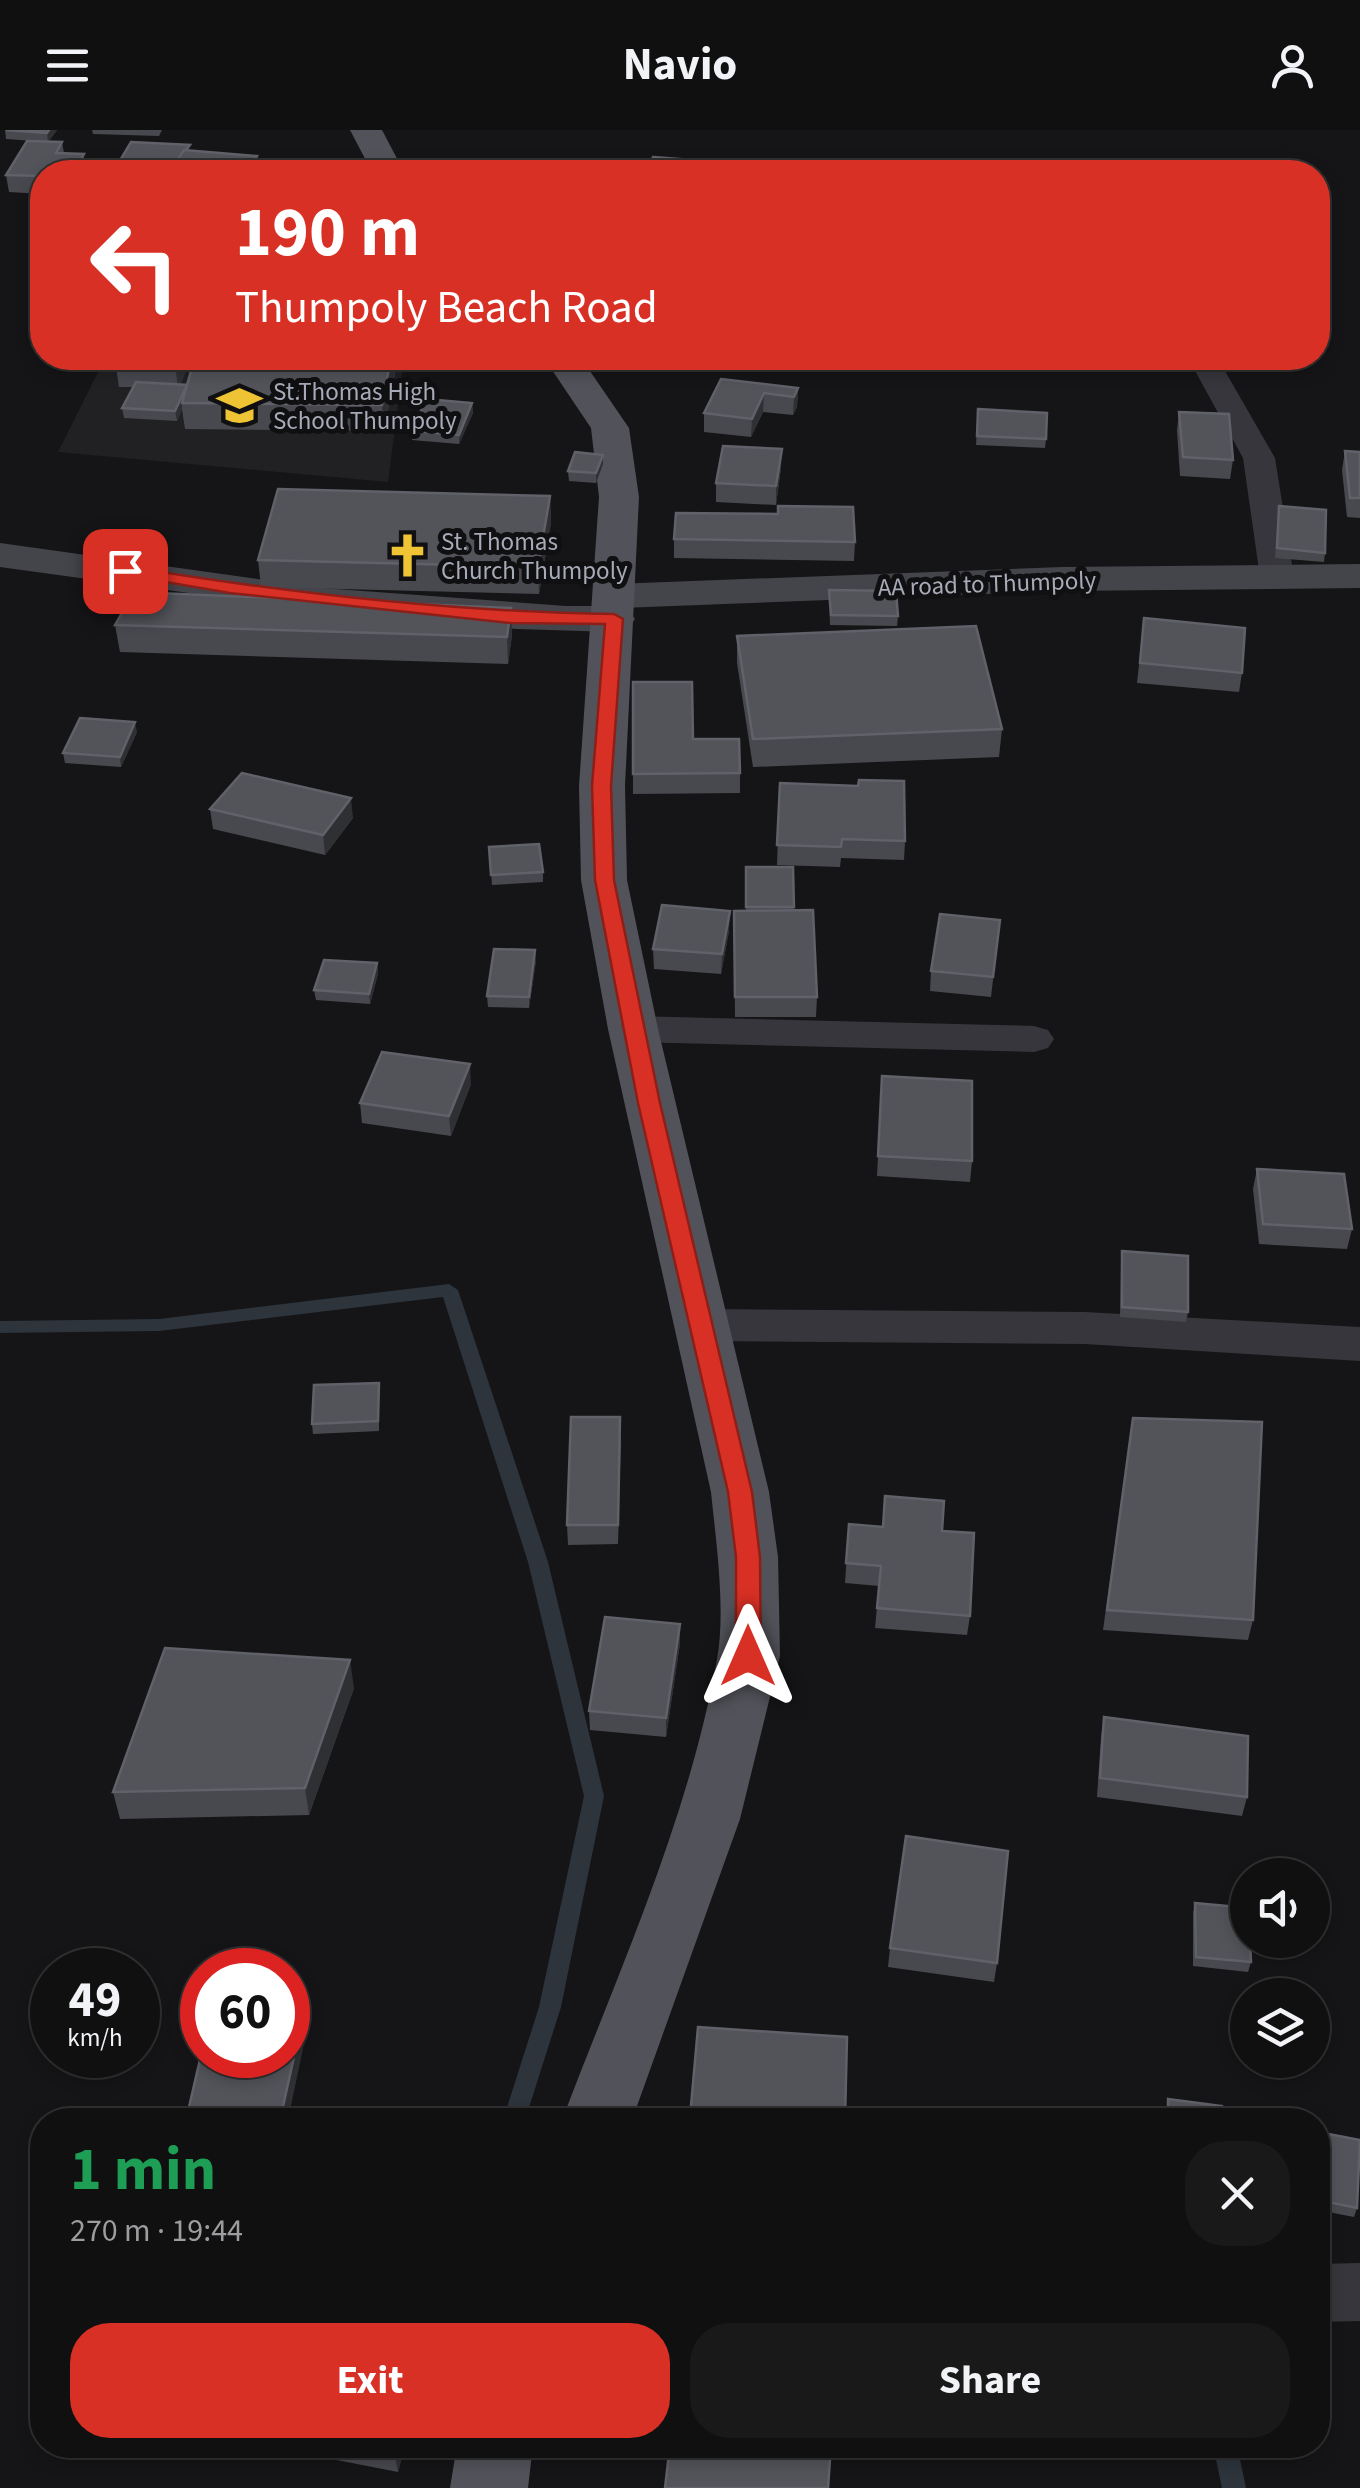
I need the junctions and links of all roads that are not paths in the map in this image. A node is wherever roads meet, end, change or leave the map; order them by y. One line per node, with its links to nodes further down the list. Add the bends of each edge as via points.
1 (366, 130): 2 (main road)
2 (382, 160)
3 (570, 370): 8 (main road, via 610,428 620,498)
4 (1210, 370): 7 (street, via 1259,458)
5 (0, 554): 8 (main road, AA road to Thumpoly, via 492,616)
6 (1360, 576): 7 (main road, AA road to Thumpoly)
7 (1277, 577): 8 (main road, AA road to Thumpoly, via 1062,580)
8 (614, 607): 9 (main road, via 602,786 604,880)
9 (633, 1029): 10 (street); 11 (main road)
10 (1034, 1038)
11 (698, 1325): 12 (street, via 1085,1328); 13 (main road, via 740,1492 748,1656 708,1820)
12 (1360, 1344)
13 (600, 2108)
14 (1360, 2292): 15 (street)
15 (1330, 2293)
16 (493, 2458): 17 (main road)
17 (489, 2488)

